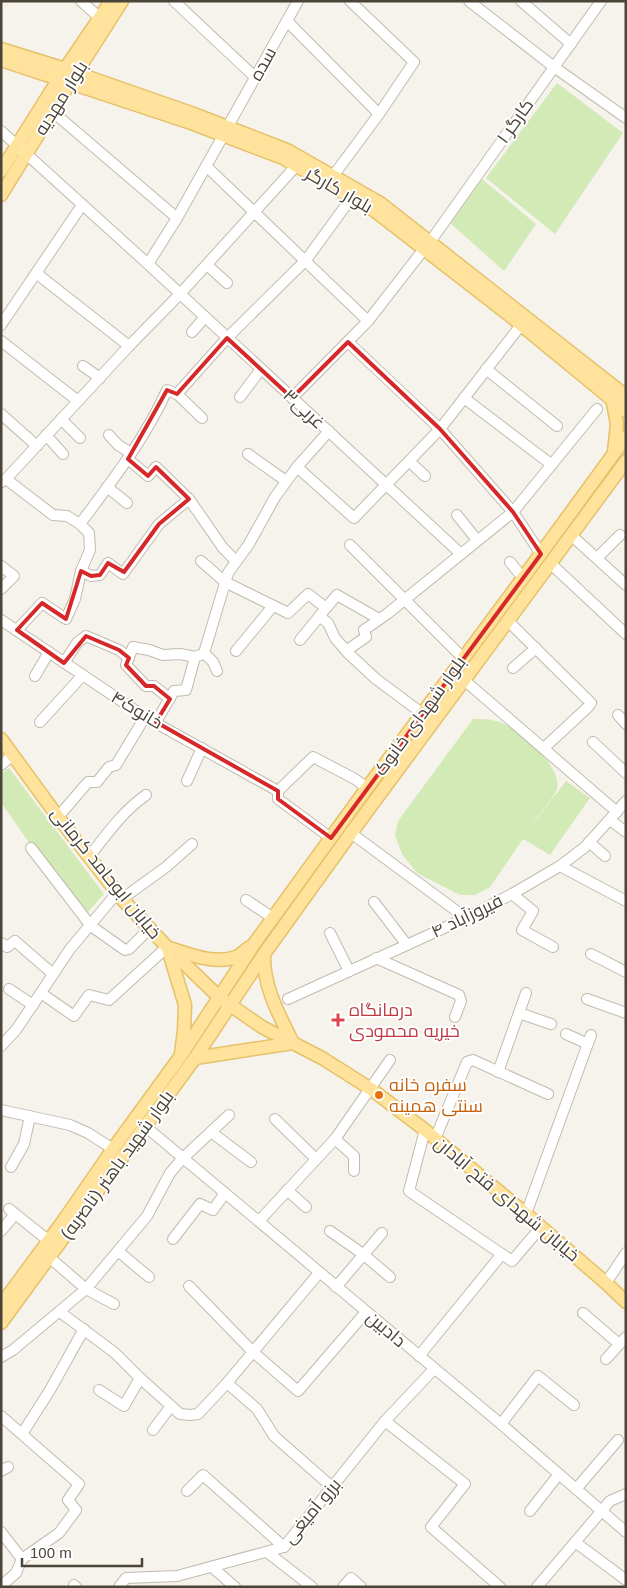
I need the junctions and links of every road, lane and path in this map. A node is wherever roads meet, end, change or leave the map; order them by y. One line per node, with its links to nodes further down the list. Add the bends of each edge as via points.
1 (81, 1): 10 (street)
2 (174, 1): 16 (street)
3 (286, 1): 9 (street)
4 (350, 1): 18 (street, via 414,62)
5 (469, 1): 14 (street)
6 (521, 1): 12 (street)
7 (601, 1): 12 (street, کارگر ۱)
8 (115, 4): 10 (main road, بلوار مهدیه); 15 (main road, بلوار مهدیه)
9 (296, 5): 11 (street, سده)
10 (100, 18): 15 (main road, بلوار مهدیه)
11 (287, 21): 16 (street, سده); 18 (street)
12 (571, 44): 14 (street, کارگر ۱)
13 (4, 56): 15 (main road, بلوار کارگر)
14 (554, 67): 19 (street); 32 (street, کارگر ۱)
15 (67, 76): 17 (main road, بلوار مهدیه); 21 (main road, بلوار کارگر, via 191,123); 22 (main road, بلوار مهدیه)
16 (256, 78): 21 (street, سده)
17 (52, 112): 22 (main road, بلوار مهدیه); 31 (street)
18 (380, 114): 26 (street)
19 (626, 118)
20 (1, 131): 22 (street, غربی۳)
21 (226, 131): 23 (street, سده); 24 (main road, بلوار کارگر); 26 (main road, بلوار کارگر, via 287,150)
22 (22, 149): 25 (main road, بلوار مهدیه); 27 (main road, بلوار مهدیه); 29 (street, غربی۳)
23 (206, 166): 30 (street); 31 (street, سده)
24 (296, 166): 28 (main road, بلوار کارگر); 30 (street)
25 (1, 172)
26 (333, 176): 32 (main road, بلوار کارگر, via 380,203)
27 (1, 195)
28 (352, 197): 32 (main road, بلوار کارگر); 33 (street)
29 (82, 205): 34 (street, غربی۳); 36 (street)
30 (255, 211): 33 (street); 35 (street)
31 (177, 218): 34 (street, سده)
32 (427, 245): 40 (street, کارگر ۱); 41 (main road, بلوار کارگر); 52 (main road, بلوار کارگر)
33 (306, 260): 40 (street); 44 (street)
34 (148, 264): 38 (street, غربی۳)
35 (207, 265): 37 (street); 38 (street)
36 (36, 273): 42 (street); 47 (street)
37 (227, 283)
38 (180, 294): 39 (street, غربی۳); 47 (street)
39 (205, 317): 43 (street); 44 (street, غربی۳)
40 (368, 321): 46 (street, کارگر ۱)
41 (521, 324): 50 (street); 52 (main road, بلوار کارگر)
42 (1, 325)
43 (192, 332)
44 (227, 338): 49 (street, غربی۳); 53 (street)
45 (1, 341): 57 (street)
46 (348, 342): 55 (street, کارگر ۱); 64 (street)
47 (129, 346): 51 (street)
48 (83, 366): 51 (street)
49 (261, 368): 54 (street); 55 (street, غربی۳)
50 (486, 370): 56 (street); 63 (street)
51 (100, 378): 57 (street)
52 (620, 393): 59 (main road, بلوار کارگر); 73 (main road)
53 (177, 394): 61 (street); 74 (street, via 167,390)
54 (240, 397)
55 (292, 398): 65 (street, غربی۳)
56 (464, 398): 64 (street); 77 (street)
57 (78, 401): 62 (street)
58 (597, 410): 77 (street)
59 (626, 411)
60 (1, 414): 70 (street)
61 (202, 418)
62 (61, 419): 67 (street); 69 (street)
63 (556, 426)
64 (440, 429): 76 (street); 86 (street)
65 (328, 431): 78 (street); 82 (street, غربی۳)
66 (109, 434): 74 (street)
67 (46, 435): 70 (street); 71 (street)
68 (626, 437): 73 (main road, بلوار شهدای خانوک)
69 (80, 438)
70 (37, 446): 80 (street)
71 (63, 454)
72 (248, 454): 81 (street)
73 (614, 454): 94 (main road, بلوار شهدای خانوک)
74 (130, 456): 83 (street); 84 (street, via 148,476 156,467)
75 (626, 461): 89 (main road, بلوار شهدای خانوک)
76 (410, 462): 79 (street); 82 (street)
77 (552, 465): 86 (street)
78 (297, 466): 81 (street); 82 (street, via 354,518)
79 (425, 476)
80 (4, 480): 88 (street, via 53,515 67,516)
81 (286, 481): 97 (street)
82 (387, 485): 93 (street, غربی۳)
83 (107, 487): 85 (street); 88 (street)
84 (189, 499): 97 (street, via 223,548); 101 (street, via 159,524 123,574 108,563 100,575 91,576)
85 (127, 503)
86 (513, 512): 91 (street); 94 (street)
87 (457, 515): 91 (street)
88 (80, 524): 101 (street, via 89,533 90,550)
89 (571, 535): 95 (street); 99 (main road, بلوار شهدای خانوک)
90 (620, 535): 95 (street)
91 (477, 540): 93 (street)
92 (350, 545): 106 (street)
93 (461, 554): 106 (street)
94 (541, 554): 102 (main road, بلوار شهدای خانوک)
95 (597, 558): 104 (street)
96 (201, 561): 103 (street)
97 (236, 561): 103 (street)
98 (510, 562): 102 (street)
99 (550, 563): 111 (main road, بلوار شهدای خانوک); 113 (street)
100 (1, 566): 105 (street, via 14,576)
101 (81, 571): 112 (street, via 75,599 66,619 42,603)
102 (523, 578): 121 (main road, بلوار شهدای خانوک)
103 (225, 582): 107 (street); 119 (street)
104 (626, 585)
105 (1, 589)
106 (404, 599): 109 (street); 121 (street)
107 (273, 606): 108 (street, via 288,613 308,594); 117 (street)
108 (323, 612): 109 (street, via 337,595); 114 (street); 116 (street, via 335,638)
109 (378, 619): 116 (street, via 364,630 366,637)
110 (1, 620): 112 (street, خانوک۴)
111 (508, 621): 115 (street); 127 (main road, بلوار شهدای خانوک)
112 (17, 630): 118 (street, خانوک۴)
113 (626, 634)
114 (300, 640)
115 (536, 648): 123 (street); 138 (street, via 591,703)
116 (346, 650): 129 (street, via 376,679)
117 (236, 651)
118 (49, 652): 122 (street, خانوک۴); 126 (street)
119 (200, 655): 120 (street, via 163,655 132,647); 124 (street, via 213,662); 128 (street, via 186,690 174,691)
120 (129, 658): 122 (street, via 86,636 77,643); 128 (street, via 126,665 146,686 154,686)
121 (463, 658): 129 (main road, بلوار شهدای خانوک)
122 (64, 663): 125 (street, خانوک۴)
123 (513, 668)
124 (217, 671)
125 (83, 675): 131 (street, خانوک۴); 132 (street)
126 (35, 676)
127 (464, 680): 138 (street); 150 (main road, بلوار شهدای خانوک)
128 (170, 699): 133 (street)
129 (423, 714): 143 (main road, بلوار شهدای خانوک)
130 (618, 716): 134 (street)
131 (144, 717): 133 (street, خانوک۴); 148 (street, via 116,765 109,767 97,782 88,782)
132 (40, 722)
133 (156, 722): 137 (street, خانوک۴)
134 (626, 724)
135 (1, 739): 139 (main road, خیابان ابوحامد کرمانی)
136 (593, 742): 141 (street)
137 (202, 748): 142 (street); 144 (street, خانوک۴)
138 (544, 748): 147 (street)
139 (13, 755): 140 (street); 148 (main road, خیابان ابوحامد کرمانی)
140 (1, 765)
141 (626, 773)
142 (187, 781)
143 (367, 788): 144 (street, via 313,757); 151 (main road, بلوار شهدای خانوک)
144 (278, 791): 151 (street, via 278,799)
145 (146, 795): 156 (street, via 133,804)
146 (626, 801): 147 (street, فیروزآباد ۴)
147 (613, 816): 149 (street); 152 (street, فیروزآباد ۴)
148 (58, 817): 156 (main road, خیابان ابوحامد کرمانی)
149 (626, 832)
150 (351, 833): 164 (street); 173 (main road, بلوار شهدای خانوک)
151 (331, 838): 163 (main road, بلوار شهدای خانوک)
152 (589, 842): 155 (street); 157 (street, فیروزآباد ۴)
153 (192, 844): 159 (street, via 166,867)
154 (31, 848): 165 (street)
155 (605, 856)
156 (89, 857): 159 (main road, خیابان ابوحامد کرمانی)
157 (560, 866): 158 (street, فیروزآباد ۴); 161 (street)
158 (512, 894): 164 (street, فیروزآباد ۴); 172 (street, via 533,911 522,930)
159 (120, 896): 165 (street); 166 (main road, خیابان ابوحامد کرمانی)
160 (246, 900): 163 (street)
161 (626, 901)
162 (374, 902): 170 (street)
163 (273, 918): 169 (main road, بلوار شهدای خانوک)
164 (466, 918): 170 (street, فیروزآباد ۴)
165 (91, 926): 166 (street, via 127,951); 178 (street)
166 (150, 928): 171 (main road, خیابان ابوحامد کرمانی)
167 (330, 933): 176 (street)
168 (1, 943): 178 (street, via 7,946 15,941)
169 (254, 944): 171 (main road, via 236,956 221,959 204,959); 182 (main road, بلوار شهدای خانوک)
170 (408, 945): 175 (street, فیروزآباد ۴)
171 (167, 947): 180 (street, via 109,1000 88,995 74,1016); 182 (main road, خیابان ابوحامد کرمانی); 194 (main road, via 184,1005)
172 (553, 947)
173 (264, 954): 186 (main road, بلوار شهدای خانوک); 192 (main road, via 269,989)
174 (591, 954): 177 (street)
175 (376, 958): 176 (street, فیروزآباد ۴); 189 (street, via 459,995 461,1001)
176 (349, 970): 183 (street, فیروزآباد ۴)
177 (626, 972)
178 (53, 974): 180 (street)
179 (9, 988): 185 (street)
180 (41, 993): 185 (street)
181 (526, 993): 187 (street)
182 (220, 998): 186 (main road, خیابان ابوحامد کرمانی); 194 (main road, بلوار شهید باهنر (ناصریه))
183 (288, 999)
184 (587, 999): 188 (street)
185 (32, 1005): 193 (street)
186 (231, 1006): 192 (main road, خیابان شهدای فتح آبادان); 195 (main road, بلوار شهید باهنر (ناصریه))
187 (519, 1013): 190 (street); 197 (street)
188 (626, 1013)
189 (455, 1016)
190 (551, 1024)
191 (566, 1034): 218 (street, via 590,1039)
192 (293, 1043): 195 (main road); 198 (main road, خیابان شهدای فتح آبادان)
193 (1, 1046)
194 (180, 1057): 209 (main road, بلوار شهید باهنر (ناصریه))
195 (196, 1058): 204 (main road, بلوار شهید باهنر (ناصریه))
196 (390, 1060): 198 (street)
197 (498, 1072): 199 (street); 208 (street, via 473,1060 467,1062)
198 (370, 1089): 205 (main road, خیابان شهدای فتح آبادان); 207 (street)
199 (548, 1094)
200 (1, 1110): 202 (street)
201 (229, 1115): 206 (street)
202 (30, 1116): 209 (street, via 70,1125); 213 (street, via 24,1144)
203 (275, 1119): 211 (street)
204 (146, 1127): 210 (street, دادبین); 230 (main road, بلوار شهید باهنر (ناصریه))
205 (425, 1130): 208 (main road, خیابان شهدای فتح آبادان); 229 (street, via 409,1191)
206 (211, 1132): 210 (street); 212 (street)
207 (335, 1138): 211 (street); 214 (street, via 354,1156)
208 (435, 1139): 218 (main road, خیابان شهدای فتح آبادان)
209 (113, 1149): 225 (main road, بلوار شهید باهنر (ناصریه))
210 (183, 1158): 216 (street, دادبین); 226 (street, via 170,1173 147,1216)
211 (316, 1159): 215 (street)
212 (251, 1162)
213 (11, 1167)
214 (354, 1171)
215 (287, 1190): 217 (street); 219 (street)
216 (225, 1193): 219 (street, دادبین); 224 (street, via 213,1210 200,1204)
217 (306, 1207)
218 (526, 1214): 220 (main road, خیابان شهدای فتح آبادان)
219 (259, 1221): 231 (street, دادبین)
220 (540, 1227): 229 (street, via 512,1261); 234 (main road, خیابان شهدای فتح آبادان)
221 (1, 1231): 225 (street, via 12,1211)
222 (330, 1231): 228 (street)
223 (382, 1233): 228 (street)
224 (173, 1239)
225 (49, 1241): 239 (main road, بلوار شهید باهنر (ناصریه))
226 (118, 1251): 232 (street); 237 (street)
227 (626, 1253): 234 (street)
228 (363, 1254): 233 (street); 236 (street)
229 (502, 1254): 248 (street)
230 (49, 1257): 237 (street); 244 (main road, بلوار شهید باهنر (ناصریه))
231 (319, 1273): 236 (street, دادبین); 247 (street)
232 (149, 1277)
233 (390, 1277)
234 (606, 1283): 238 (main road, خیابان شهدای فتح آبادان)
235 (189, 1286): 247 (street)
236 (336, 1287): 242 (street, دادبین)
237 (86, 1289): 240 (street); 241 (street)
238 (626, 1302)
239 (2, 1303)
240 (114, 1304)
241 (60, 1312): 245 (street); 249 (street)
242 (366, 1312): 247 (street, via 298,1391); 248 (street, دادبین)
243 (582, 1313): 246 (street)
244 (1, 1323)
245 (84, 1329): 252 (street); 261 (street)
246 (623, 1341): 250 (street)
247 (253, 1352): 253 (street)
248 (419, 1356): 251 (street, دادبین)
249 (1, 1357)
250 (606, 1359)
251 (434, 1369): 258 (street, برزو آمیغی); 259 (street, دادبین)
252 (140, 1378): 254 (street, via 124,1406); 256 (street)
253 (227, 1383): 256 (street, via 198,1414 180,1414); 264 (street, via 257,1409 274,1436)
254 (99, 1390)
255 (574, 1405): 259 (street, via 538,1376)
256 (171, 1406): 260 (street)
257 (1, 1416): 261 (street)
258 (385, 1421): 264 (street, برزو آمیغی); 284 (street, via 465,1484 430,1527)
259 (500, 1424): 263 (street, دادبین)
260 (153, 1430)
261 (22, 1434): 275 (street, via 79,1484 68,1500 76,1510 59,1533)
262 (618, 1440): 265 (street)
263 (559, 1474): 265 (street, دادبین); 268 (street)
264 (332, 1487): 273 (street, برزو آمیغی)
265 (576, 1489): 269 (street, دادبین)
266 (187, 1491): 273 (street, via 203,1475)
267 (626, 1494): 269 (street, via 610,1501)
268 (530, 1511)
269 (602, 1511): 271 (street, دادبین); 272 (street)
270 (1, 1532): 275 (street)
271 (626, 1532)
272 (575, 1542): 277 (street); 285 (street)
273 (284, 1547): 274 (street, برزو آمیغی)
274 (267, 1552): 276 (street, برزو آمیغی); 281 (street)
275 (22, 1559): 278 (street, via 16,1573)
276 (212, 1567): 279 (street, برزو آمیغی, via 177,1576 126,1578); 280 (street)
277 (626, 1580)
278 (1, 1586)
279 (120, 1587)
280 (235, 1587)
281 (312, 1587)
282 (344, 1587): 283 (street, via 351,1578)
283 (361, 1587)
284 (500, 1587)
285 (537, 1587)

